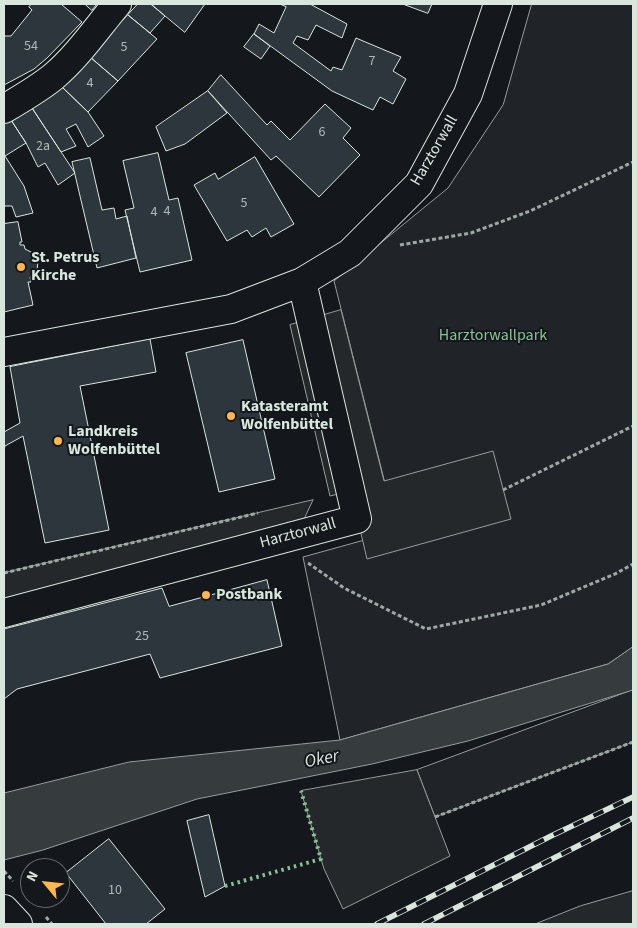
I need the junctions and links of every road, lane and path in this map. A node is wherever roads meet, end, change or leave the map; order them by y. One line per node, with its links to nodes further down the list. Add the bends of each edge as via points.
1 (117, 4): 3 (street, via 54,76)
2 (498, 4): 6 (street, Harztorwall, via 468,94 419,184 350,253)
3 (4, 109)
4 (633, 162): 5 (path, via 530,211 472,233)
5 (399, 245)
6 (302, 282): 7 (street, Harztorwall, via 231,309); 11 (street, Harztorwall, via 357,519)
7 (4, 352)
8 (633, 426): 9 (path)
9 (503, 490)
10 (264, 512): 13 (path)
11 (275, 540): 12 (path, via 344,588 426,629 541,605); 14 (street, Harztorwall)
12 (633, 564)
13 (4, 573)
14 (4, 613)
15 (633, 742): 16 (path)
16 (435, 817)

